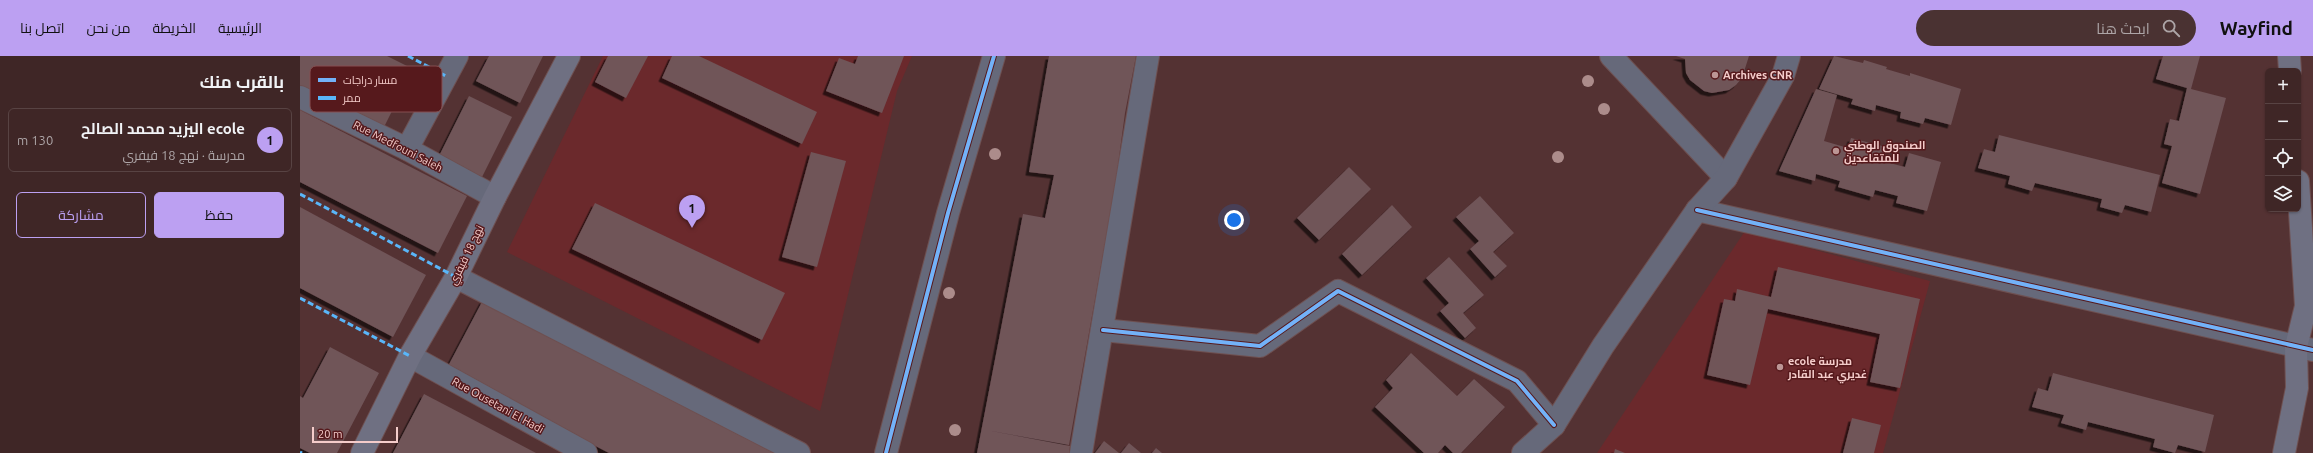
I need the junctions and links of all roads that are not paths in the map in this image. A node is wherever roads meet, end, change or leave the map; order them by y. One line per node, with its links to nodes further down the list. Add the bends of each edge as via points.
1 (457, 56): 9 (street)
2 (569, 56): 16 (main road, نهج 18 فيفري)
3 (994, 56): 27 (street, via 948,213)
4 (1148, 56): 20 (street)
5 (1611, 56): 15 (street)
6 (1789, 56): 15 (street, via 1783,76)
7 (2289, 56): 8 (main road)
8 (2290, 68)
9 (442, 84)
10 (300, 96): 11 (street, Rue Medfouni Saleh)
11 (310, 101)
12 (332, 112): 14 (street, Rue Medfouni Saleh)
13 (427, 112): 14 (street)
14 (407, 149): 16 (street, Rue Medfouni Saleh)
15 (1726, 178): 17 (street)
16 (495, 197): 19 (main road, نهج 18 فيفري)
17 (1697, 210): 21 (street); 23 (street, via 1603,346)
18 (2300, 212): 21 (main road, via 2306,306)
19 (456, 277): 22 (main road, نهج 18 فيفري); 26 (street)
20 (1103, 330): 23 (street, via 1260,346 1338,291 1517,381); 28 (street)
21 (2305, 349): 30 (main road)
22 (410, 356): 24 (main road, نهج 18 فيفري); 25 (street, Rue Ousetani El Hadi)
23 (1554, 425): 29 (street)
24 (362, 453)
25 (586, 453)
26 (799, 453)
27 (886, 453)
28 (1081, 453)
29 (1523, 453)
30 (2284, 453)

